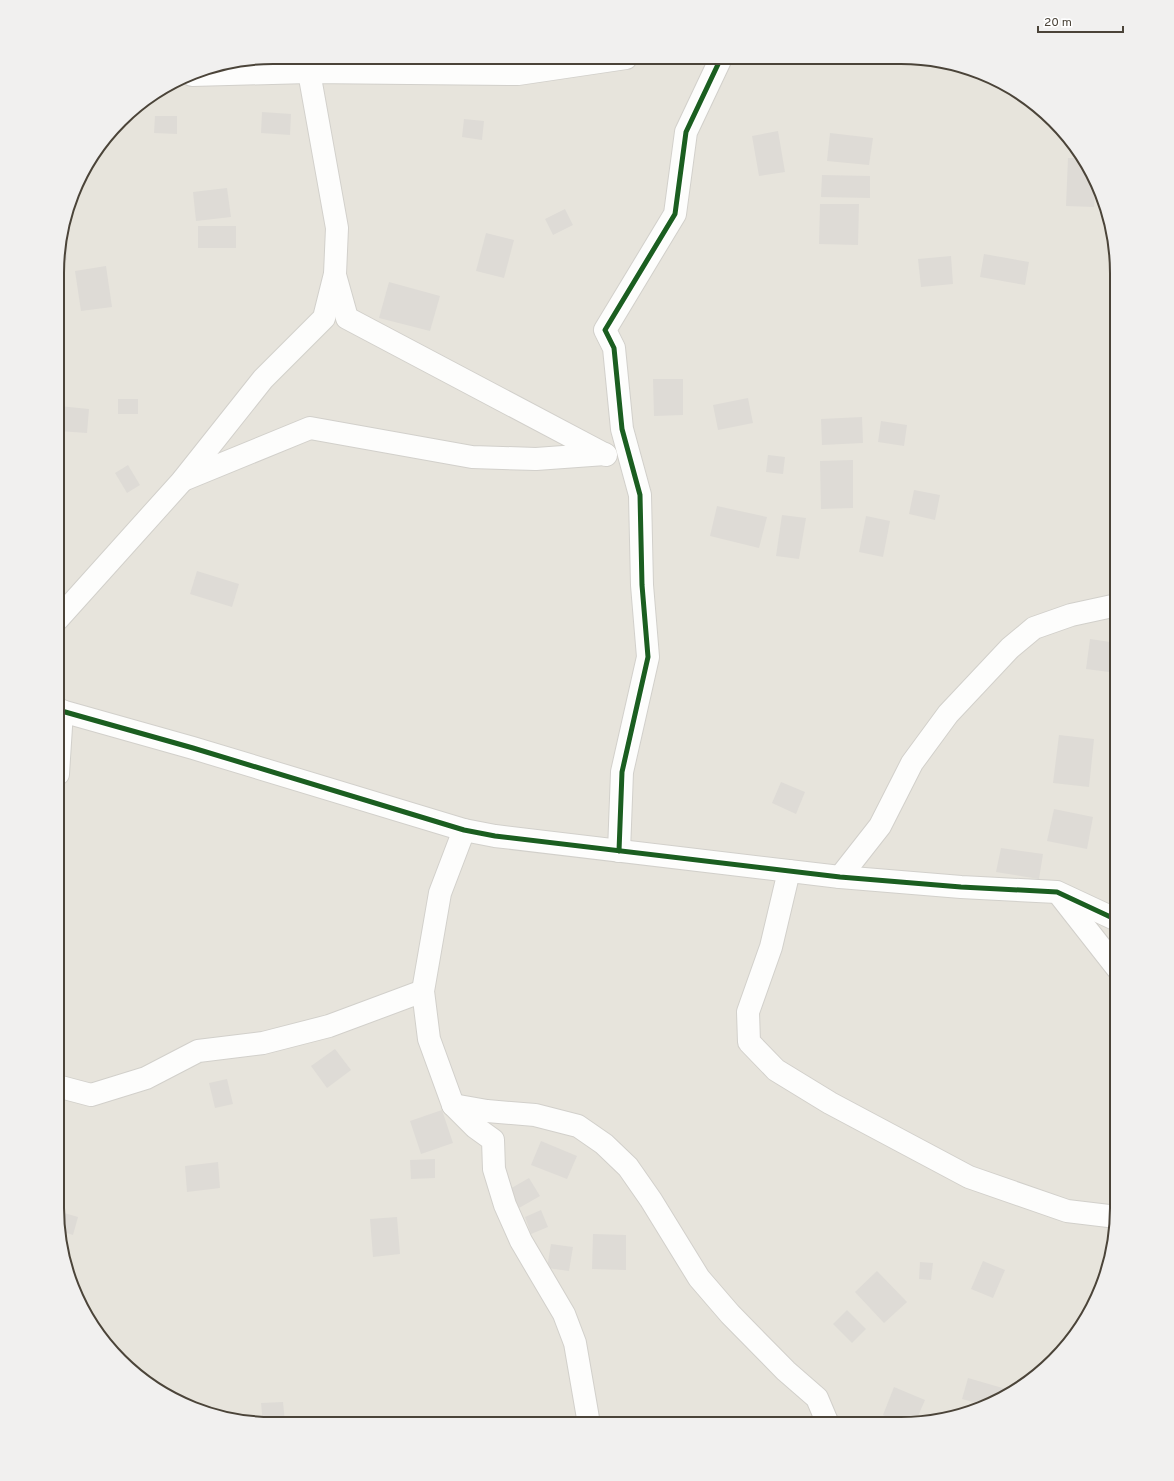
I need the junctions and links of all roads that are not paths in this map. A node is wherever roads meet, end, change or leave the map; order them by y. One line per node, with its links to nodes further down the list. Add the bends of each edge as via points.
1 (586, 64): 5 (street, via 518,74)
2 (718, 64): 8 (street, via 686,132 675,214 605,330 614,348 622,429)
3 (273, 65): 4 (street); 5 (street)
4 (215, 72)
5 (309, 72): 6 (street, via 337,228)
6 (334, 274): 7 (street, via 348,318); 9 (street, via 324,318 263,379)
7 (605, 454): 8 (street); 9 (street, via 536,459 472,456 310,428)
8 (632, 467): 14 (street, via 640,495 642,585 648,657 622,772)
9 (182, 481): 11 (street)
10 (1110, 607): 16 (street, via 1071,615 1034,628 1010,648 948,714 912,763 880,826)
11 (64, 612)
12 (64, 712): 13 (street, via 201,750)
13 (464, 830): 14 (street); 20 (street, via 440,893)
14 (619, 851): 15 (street)
15 (789, 871): 16 (street); 23 (street, via 770,946 748,1012 749,1042 776,1070 830,1103 969,1177 1067,1211)
16 (840, 877): 17 (street)
17 (1057, 892): 18 (street); 19 (street)
18 (1110, 917)
19 (1110, 959)
20 (423, 991): 21 (street, via 329,1026 263,1043 198,1051 146,1078 91,1095); 22 (street, via 429,1039)
21 (64, 1088)
22 (453, 1105): 24 (street, via 493,1140 494,1169 505,1205 521,1241 564,1314 575,1343); 25 (street, via 535,1115 578,1126 604,1144 628,1167 699,1278 786,1371 817,1398)
23 (1110, 1216)
24 (588, 1417)
25 (825, 1417)

